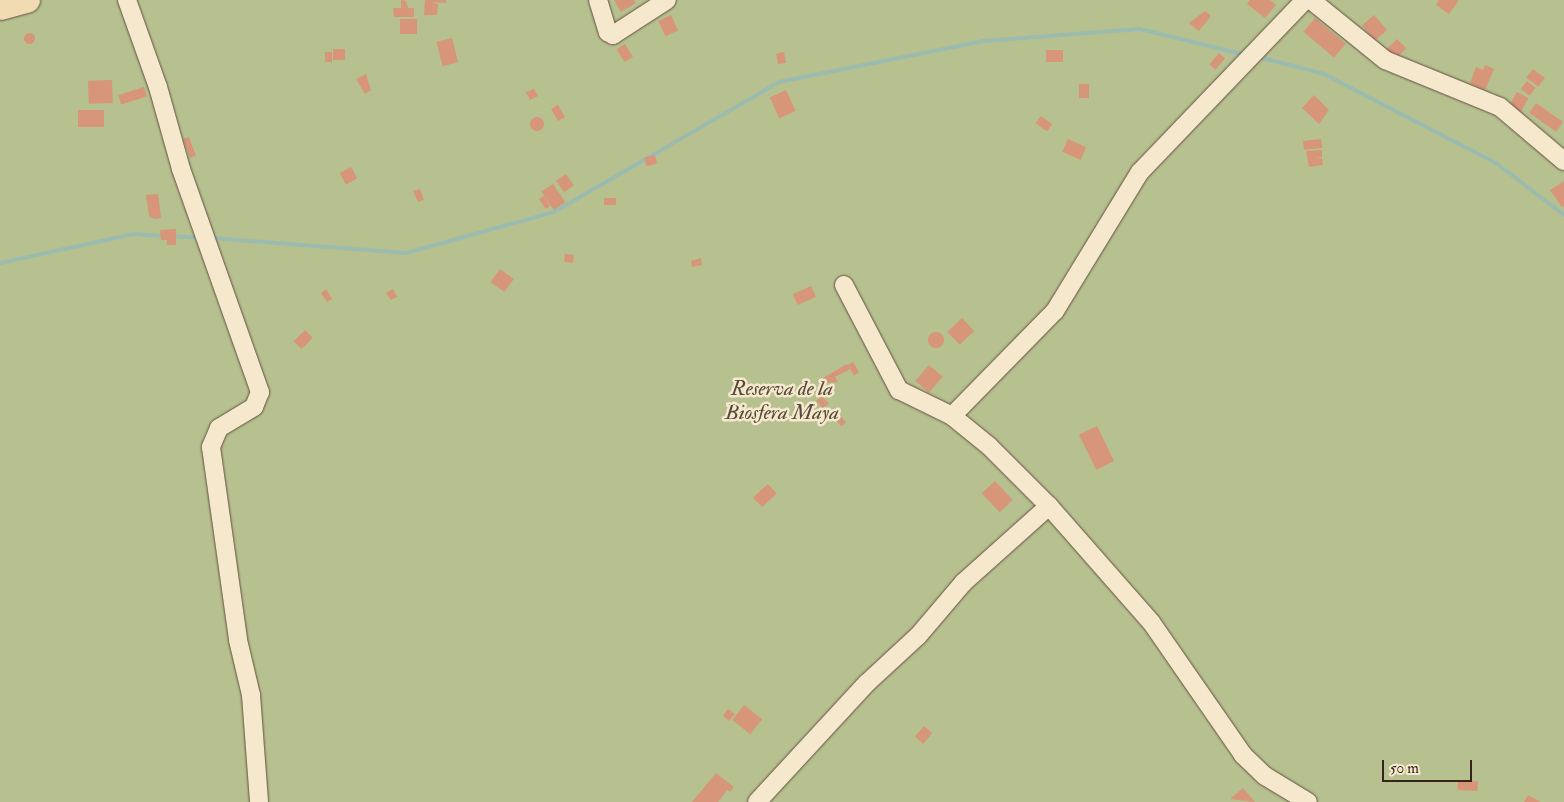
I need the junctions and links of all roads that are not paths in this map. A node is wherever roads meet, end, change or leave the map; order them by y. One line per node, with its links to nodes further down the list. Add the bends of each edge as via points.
1 (27, 0): 7 (highway)
2 (127, 0): 13 (street, via 193,206 260,392 254,408 219,428 211,447 238,640 251,695)
3 (598, 0): 4 (street, via 608,32 613,35)
4 (667, 0)
5 (1305, 0): 10 (street, via 1140,172 1055,311)
6 (1311, 0): 8 (street, via 1385,60 1500,107)
7 (0, 7)
8 (1564, 161)
9 (844, 285): 10 (street, via 899,390)
10 (952, 416): 11 (street, via 989,446)
11 (1049, 506): 12 (street, via 1151,622 1243,755 1265,776); 14 (street, via 964,582 918,636 867,683)
12 (1303, 801)
13 (259, 802)
14 (757, 802)

